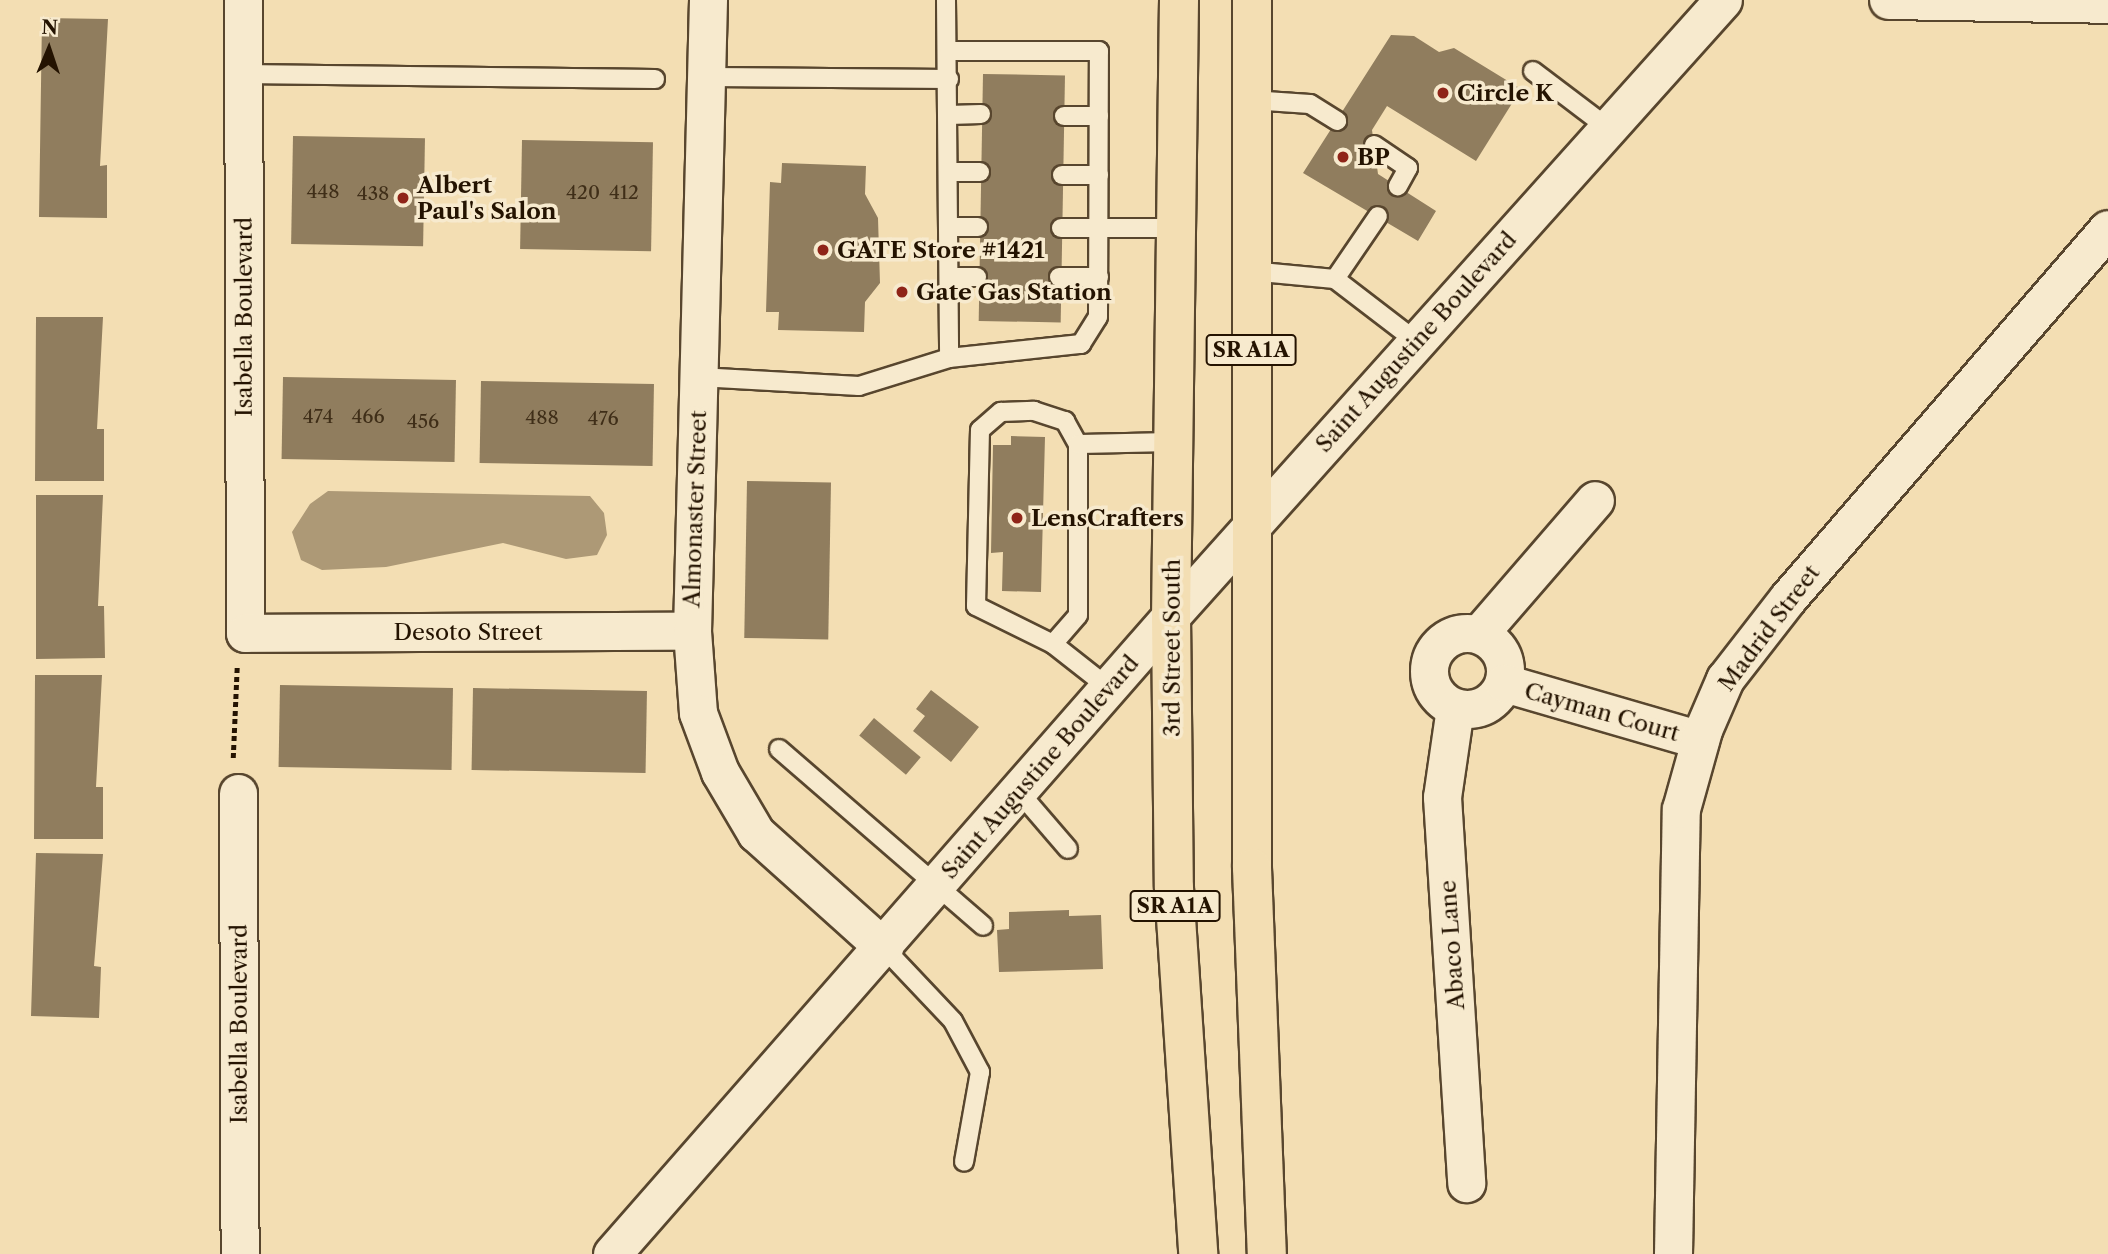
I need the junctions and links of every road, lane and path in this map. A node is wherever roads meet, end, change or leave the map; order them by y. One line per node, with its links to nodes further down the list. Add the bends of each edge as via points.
1 (243, 0): 12 (street, Isabella Boulevard)
2 (708, 0): 13 (street, Almonaster Street)
3 (946, 0): 10 (lane)
4 (1180, 0): 34 (main road, 3rd Street South / SR A1A)
5 (1252, 0): 16 (main road, SR A1A)
6 (1723, 0): 22 (street, Saint Augustine Boulevard)
7 (1889, 0): 8 (street)
8 (2049, 1): 9 (street)
9 (2108, 4)
10 (948, 51): 15 (lane); 20 (lane, via 1099,51)
11 (1533, 71): 22 (lane)
12 (243, 74): 14 (lane); 51 (street, Isabella Boulevard)
13 (706, 77): 15 (lane); 44 (street, Almonaster Street)
14 (655, 79)
15 (949, 79): 18 (lane)
16 (1251, 100): 21 (lane, via 1310,104); 36 (main road, SR A1A)
17 (981, 114): 18 (lane)
18 (949, 115): 24 (lane)
19 (1064, 116): 20 (lane)
20 (1099, 116): 27 (lane)
21 (1337, 121)
22 (1608, 128): 42 (street, Saint Augustine Boulevard)
23 (1374, 145): 28 (lane, via 1408,168)
24 (949, 172): 25 (lane); 30 (lane)
25 (980, 172)
26 (1062, 175): 27 (lane)
27 (1099, 176): 32 (lane)
28 (1398, 186)
29 (1378, 216): 41 (lane)
30 (949, 227): 31 (lane); 37 (lane)
31 (978, 227)
32 (1099, 227): 33 (lane); 34 (lane); 40 (lane)
33 (1061, 228)
34 (1177, 228): 45 (main road, 3rd Street South / SR A1A)
35 (2108, 229): 57 (street, Madrid Street, via 1788,598 1724,679)
36 (1250, 271): 41 (lane); 48 (main road, SR A1A)
37 (949, 277): 38 (lane); 43 (lane)
38 (977, 277)
39 (1059, 277): 40 (lane)
40 (1099, 277): 43 (lane, via 1098,317 1081,344)
41 (1335, 279): 42 (lane)
42 (1417, 342): 48 (street, Saint Augustine Boulevard)
43 (949, 358): 44 (lane, via 859,386)
44 (699, 377): 50 (street, Almonaster Street)
45 (1173, 442): 46 (lane); 49 (main road, 3rd Street South / SR A1A)
46 (1078, 444): 53 (lane, via 1078,615); 53 (lane, via 1065,421 1034,411 1001,412 980,430 976,606)
47 (1595, 500): 52 (street)
48 (1253, 524): 49 (street, Saint Augustine Boulevard); 70 (main road, SR A1A, via 1252,868)
49 (1171, 616): 55 (street, Saint Augustine Boulevard); 69 (main road, 3rd Street South / SR A1A, via 1174,888)
50 (692, 631): 51 (street, Desoto Street); 64 (street, Almonaster Street, via 698,713 720,772 756,833)
51 (245, 633): 60 (path, via 235,674 232,769)
52 (1479, 634): 54 (street, Cayman Court, via 1502,654); 56 (street, via 1449,637 1430,660 1432,690)
53 (1053, 643): 55 (lane)
54 (1504, 683): 56 (street, Cayman Court, via 1485,706); 57 (street, Cayman Court)
55 (1108, 688): 59 (street, Saint Augustine Boulevard)
56 (1455, 708): 66 (street, Abaco Lane, via 1442,797)
57 (1700, 740): 71 (street, Madrid Street, via 1681,809)
58 (779, 749): 62 (lane)
59 (1019, 792): 61 (lane); 62 (street, Saint Augustine Boulevard)
60 (238, 793): 67 (street, Isabella Boulevard)
61 (1068, 849)
62 (938, 885): 63 (lane); 64 (street, Saint Augustine Boulevard)
63 (983, 926)
64 (884, 948): 65 (lane, via 953,1021 980,1072); 68 (street, Saint Augustine Boulevard)
65 (964, 1162)
66 (1466, 1184)
67 (240, 1254)
68 (612, 1254)
69 (1198, 1254)
70 (1267, 1254)
71 (1673, 1254)

